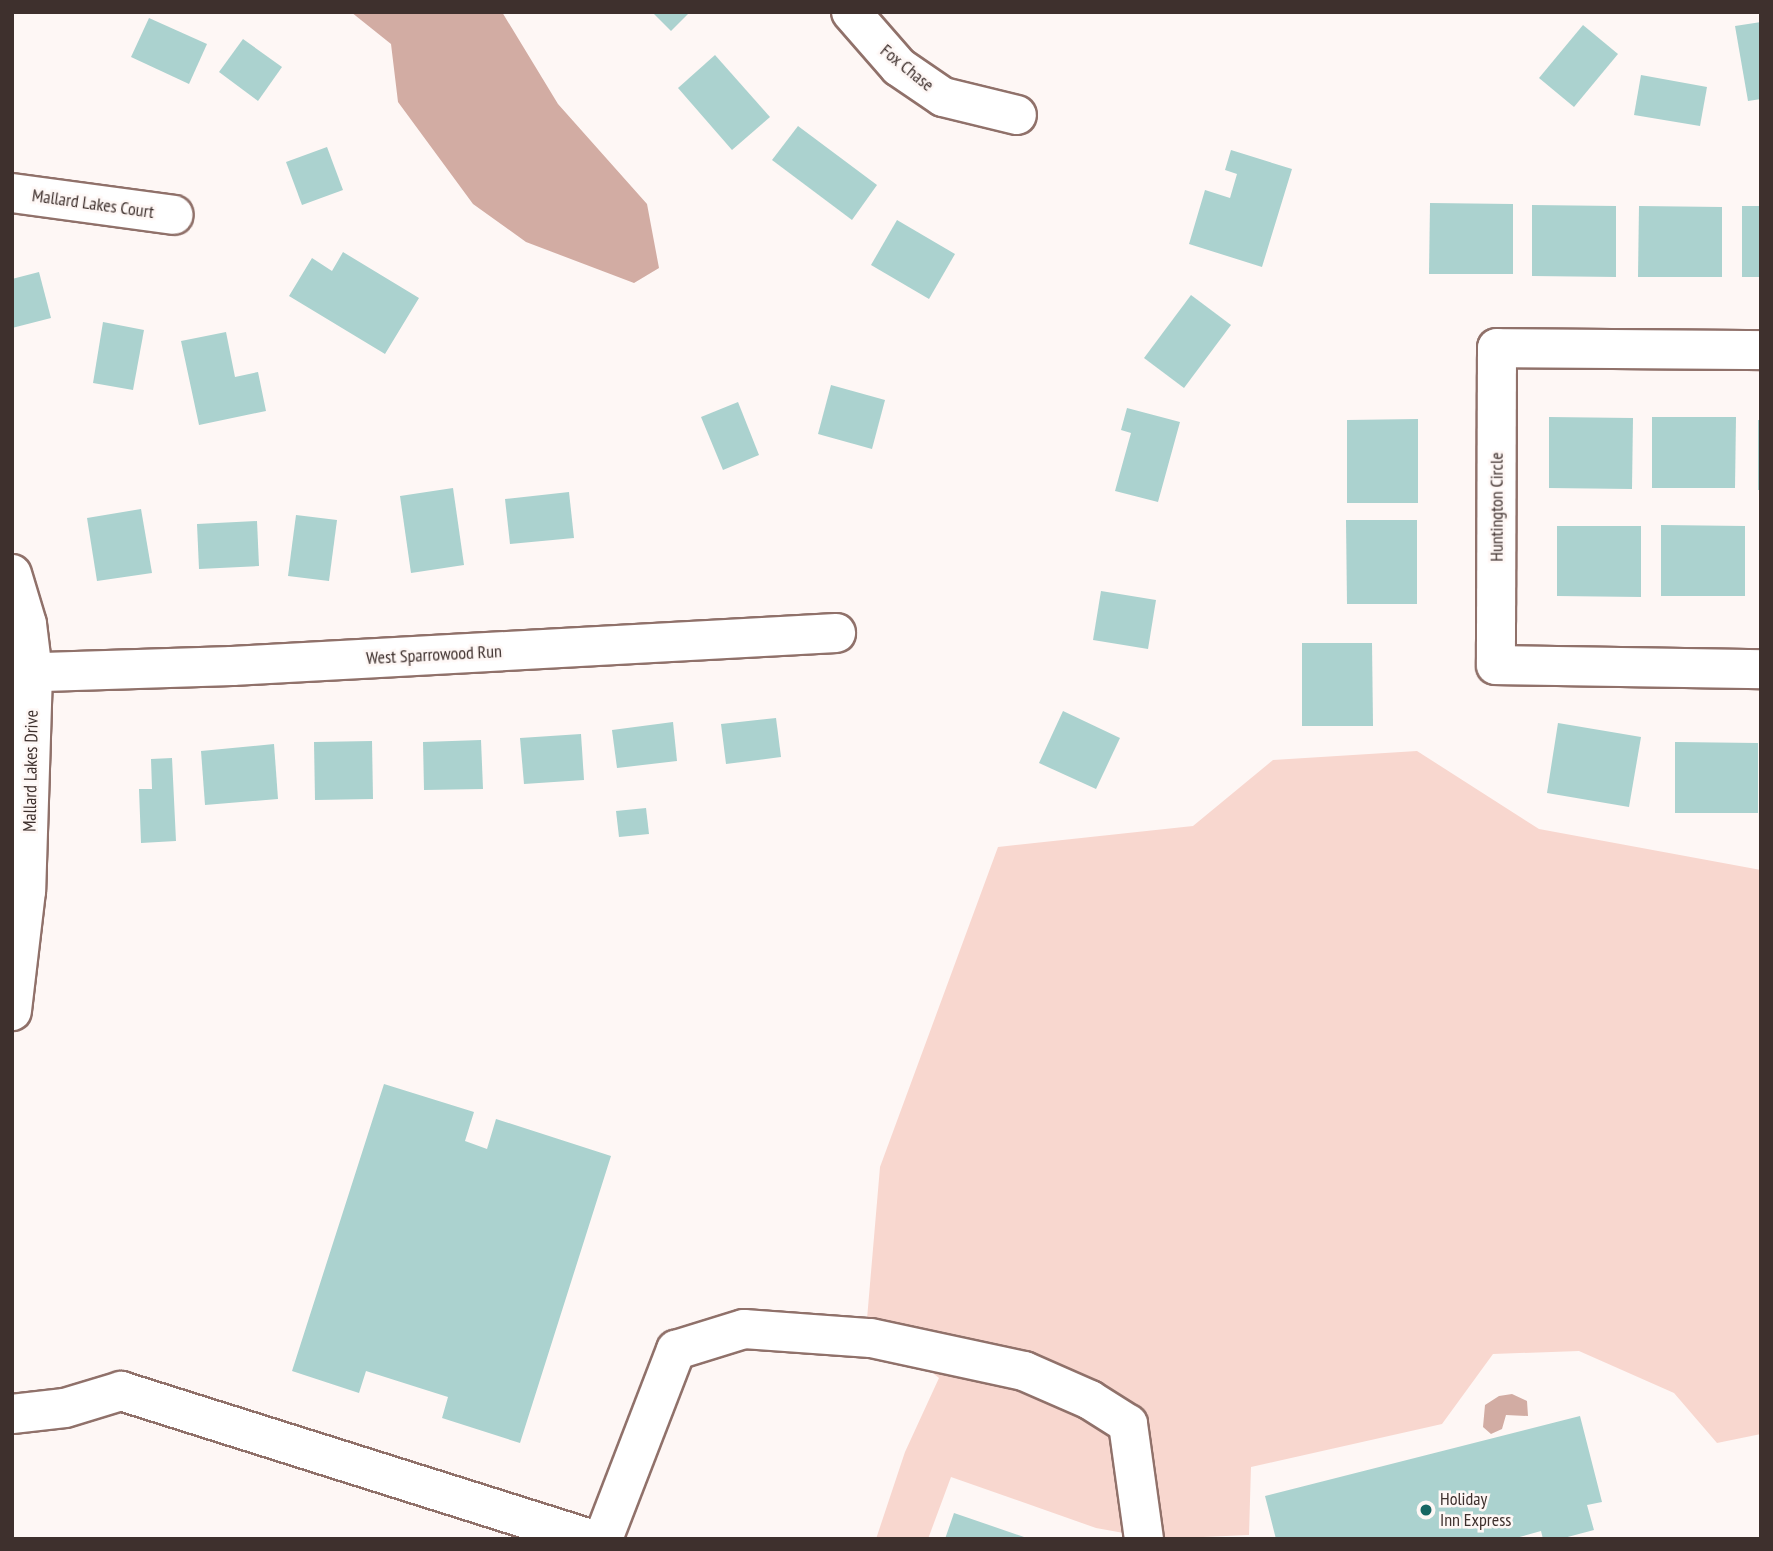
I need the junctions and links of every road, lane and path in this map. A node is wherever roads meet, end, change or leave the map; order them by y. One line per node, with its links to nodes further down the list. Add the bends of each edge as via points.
1 (851, 12): 2 (street, Fox Chase, via 900,67 943,97)
2 (1017, 115)
3 (12, 193): 4 (street, Mallard Lakes Court)
4 (174, 215)
5 (1761, 350): 8 (street, Huntington Circle, via 1497,348 1496,664)
6 (12, 575): 9 (street, Mallard Lakes Drive, via 27,624)
7 (836, 633): 9 (street, West Sparrowood Run)
8 (1761, 668)
9 (22, 673): 10 (street, Mallard Lakes Drive, via 26,891)
10 (12, 1011)
11 (12, 1414): 12 (street, via 65,1408 121,1391)
12 (590, 1539)
13 (603, 1539): 14 (street, via 676,1350 744,1329 871,1338 1024,1371 1090,1400 1128,1424)
14 (1144, 1539)

